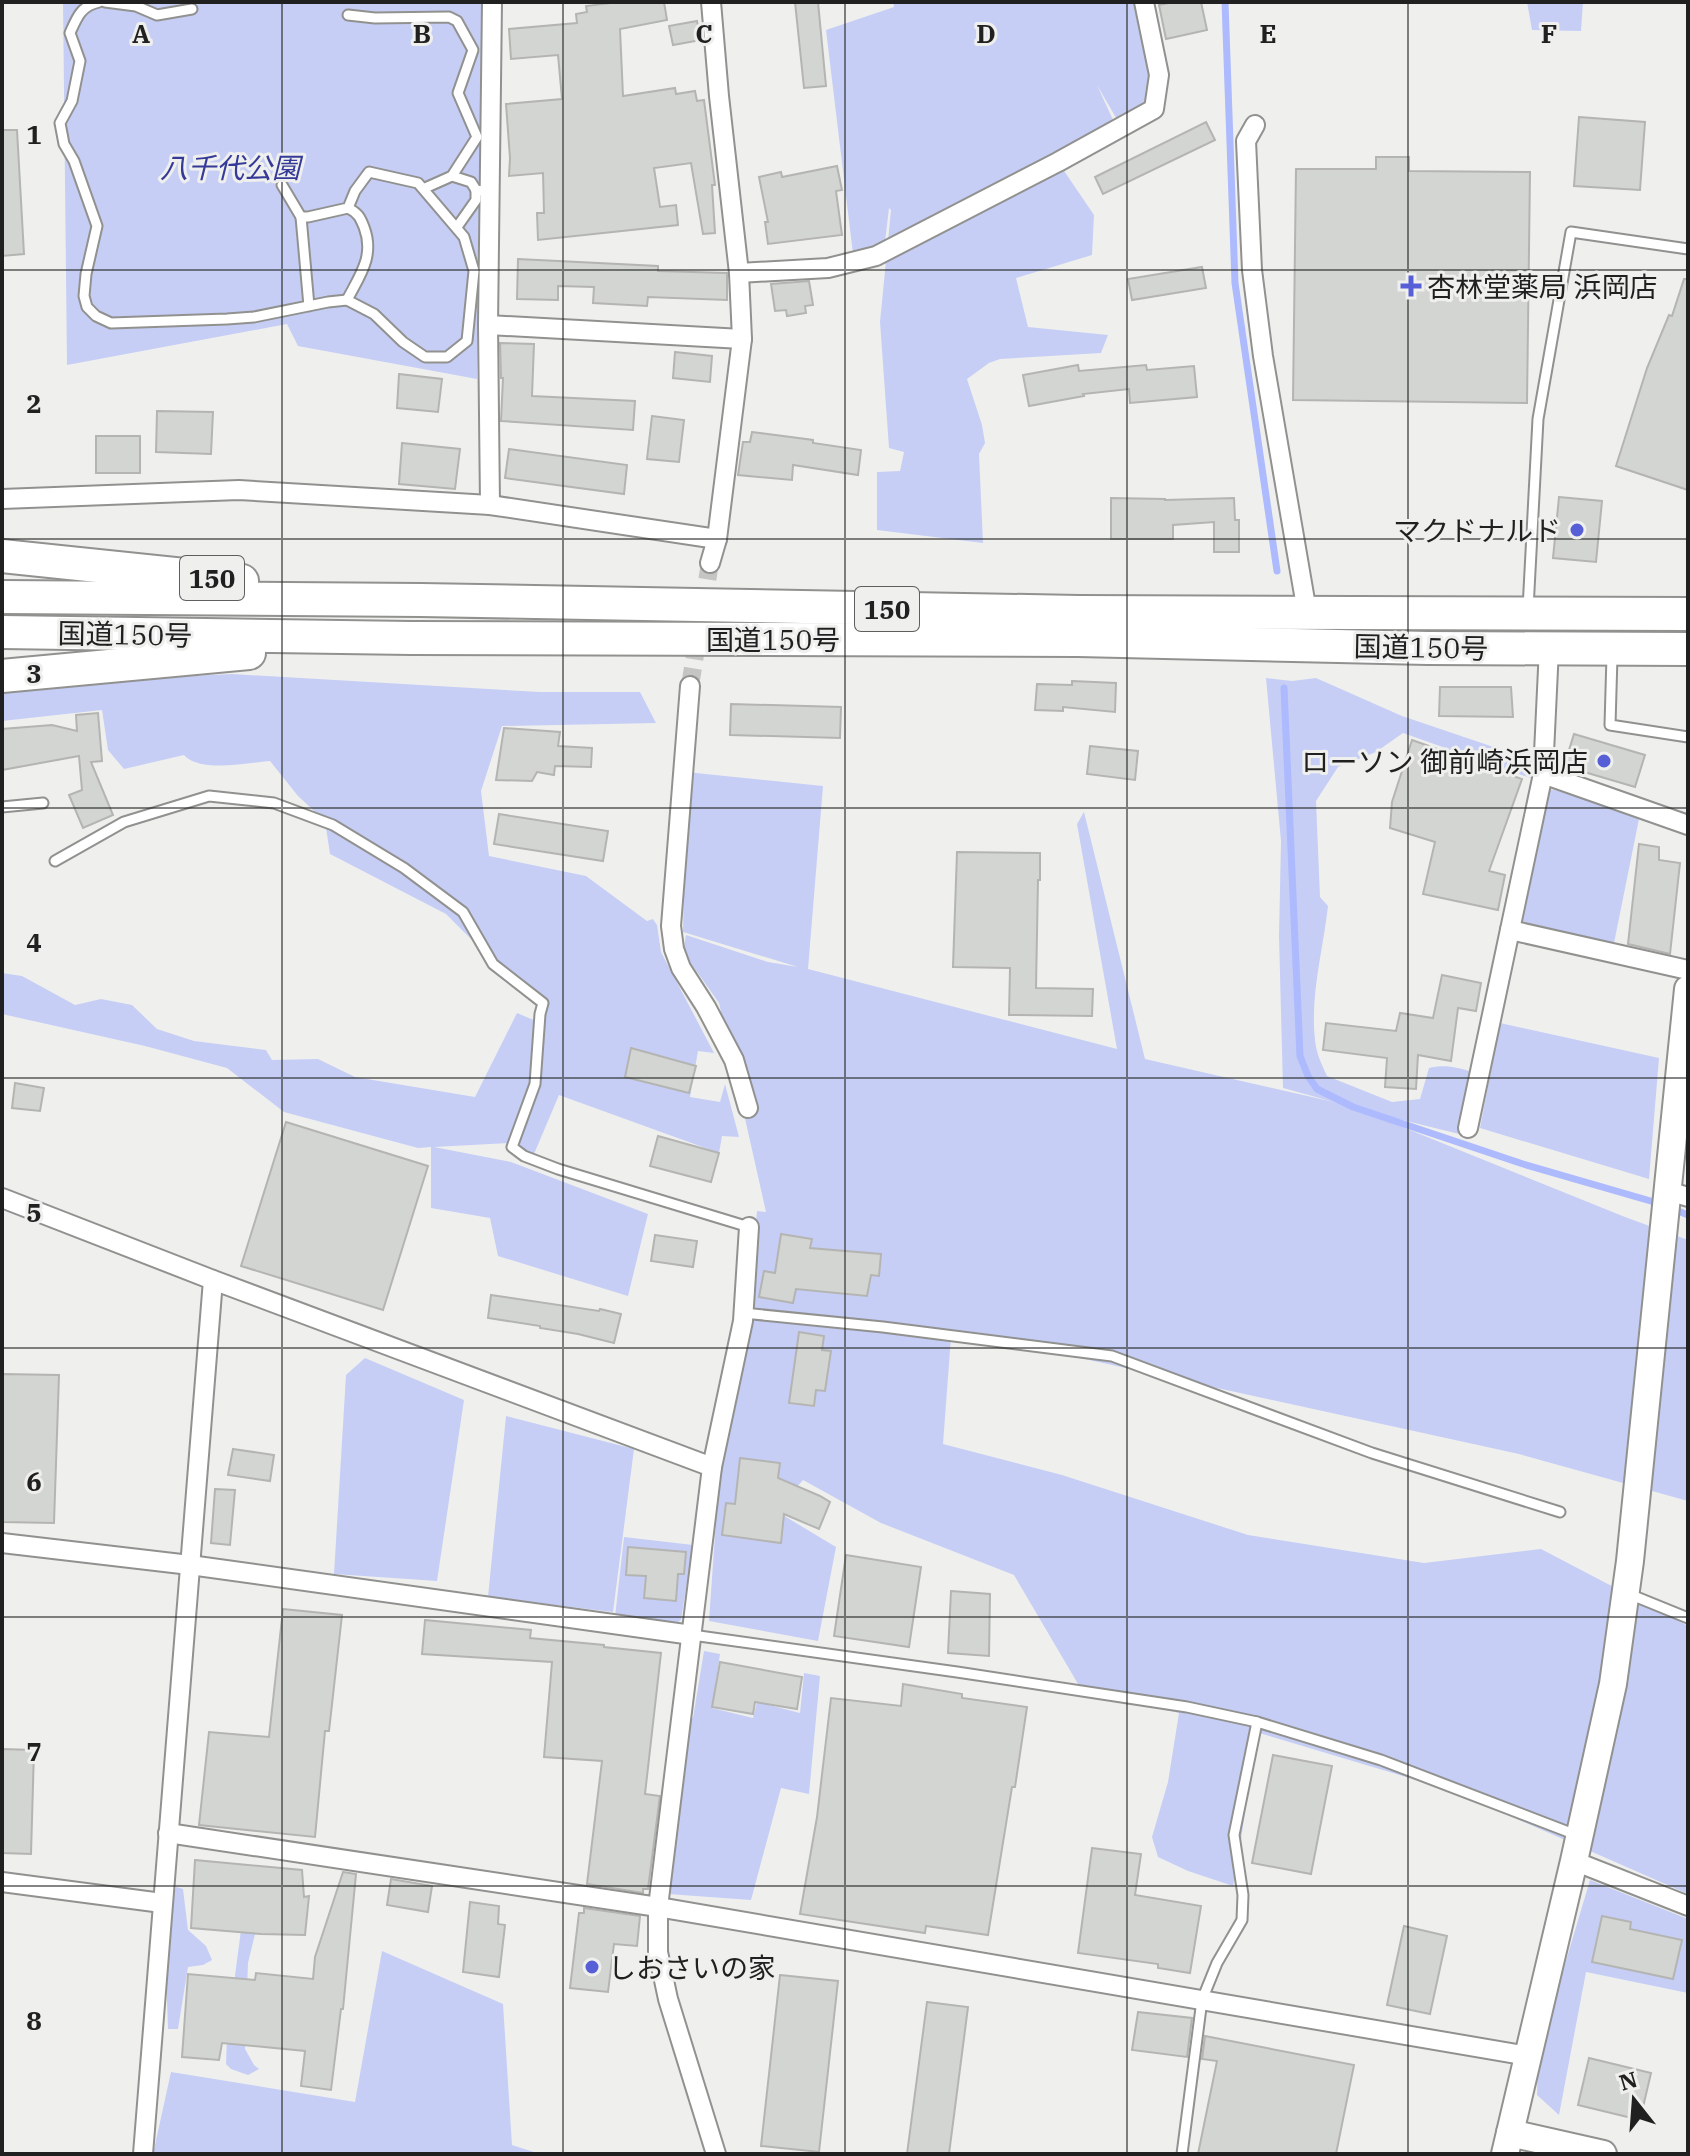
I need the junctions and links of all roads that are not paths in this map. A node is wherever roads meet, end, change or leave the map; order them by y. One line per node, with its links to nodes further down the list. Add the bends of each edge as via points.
1 (102, 2): 5 (lane, via 157,15); 18 (lane, via 79,13 70,33 80,61 72,101 60,123 97,226 86,274 87,307 111,323 254,317)
2 (492, 2): 11 (street)
3 (711, 2): 16 (street)
4 (1144, 2): 16 (street, via 1159,75 1154,109 876,256 828,268)
5 (192, 9)
6 (348, 15): 8 (lane, via 457,21 473,50 458,93 477,137)
7 (1255, 125): 28 (street, via 1246,141 1252,270)
8 (452, 176): 10 (lane); 11 (lane)
9 (282, 185): 13 (lane)
10 (425, 188): 12 (lane, via 369,172); 14 (lane)
11 (483, 191): 14 (lane); 19 (street)
12 (348, 208): 13 (lane); 17 (lane, via 358,213 369,248)
13 (301, 217): 18 (lane)
14 (457, 227): 17 (lane, via 474,271 467,341 447,357 425,357 374,314)
15 (1688, 249): 29 (lane, via 1571,232 1538,419)
16 (739, 273): 20 (street)
17 (347, 300): 18 (lane)
18 (309, 306)
19 (488, 325): 20 (street); 22 (street)
20 (742, 339): 23 (street)
21 (2, 499): 22 (street, via 239,490)
22 (490, 505): 23 (street)
23 (717, 539): 25 (street)
24 (2, 556): 27 (highway, 150)
25 (710, 563)
26 (2, 597): 27 (highway, 国道150号 / 150)
27 (421, 600): 28 (highway, 国道150号 / 150)
28 (1307, 612): 29 (highway, 国道150号 / 150)
29 (1527, 612): 30 (highway, 国道150号 / 150)
30 (1688, 614)
31 (2, 632): 32 (highway, 国道150号 / 150)
32 (411, 638): 33 (highway, 国道150号 / 150); 36 (highway, 150)
33 (1549, 648): 34 (highway, 国道150号 / 150); 39 (street)
34 (1612, 649): 35 (highway, 国道150号 / 150); 38 (lane, via 1610,725)
35 (1688, 649)
36 (2, 676)
37 (690, 686): 47 (street, via 671,926 674,949 734,1060)
38 (1688, 737)
39 (1543, 774): 42 (street); 44 (street)
40 (43, 803): 41 (lane)
41 (2, 807)
42 (1688, 825)
43 (55, 861): 51 (lane, via 124,822 209,796 274,803 333,825 463,912 493,964 543,1003 535,1084 512,1147 558,1169)
44 (1510, 930): 45 (street); 48 (street)
45 (1688, 970)
46 (1688, 989): 49 (street)
47 (748, 1108)
48 (1468, 1128)
49 (1674, 1193): 58 (street, via 1664,1223)
50 (2, 1198): 52 (street)
51 (749, 1227): 53 (street)
52 (213, 1280): 54 (street); 57 (street)
53 (743, 1313): 54 (street); 55 (lane, via 1112,1356 1372,1453)
54 (712, 1467): 60 (street)
55 (1560, 1512)
56 (2, 1543): 57 (street)
57 (190, 1565): 60 (street); 62 (street)
58 (1626, 1592): 59 (lane); 63 (street, via 1613,1684)
59 (1688, 1618)
60 (692, 1635): 61 (lane, via 1187,1707); 67 (street)
61 (1257, 1722): 63 (lane, via 1381,1760); 68 (lane, via 1234,1835 1242,1920)
62 (168, 1833): 65 (street); 67 (street)
63 (1577, 1849): 66 (street); 69 (street)
64 (2, 1882): 65 (street)
65 (162, 1903): 71 (street)
66 (1688, 1906)
67 (658, 1907): 68 (street); 72 (street, via 658,1952 668,1999)
68 (1202, 2000): 69 (street); 73 (lane)
69 (1528, 2056): 70 (street)
70 (1507, 2143): 74 (street)
71 (143, 2154)
72 (716, 2154)
73 (1182, 2154)
74 (1603, 2154)

